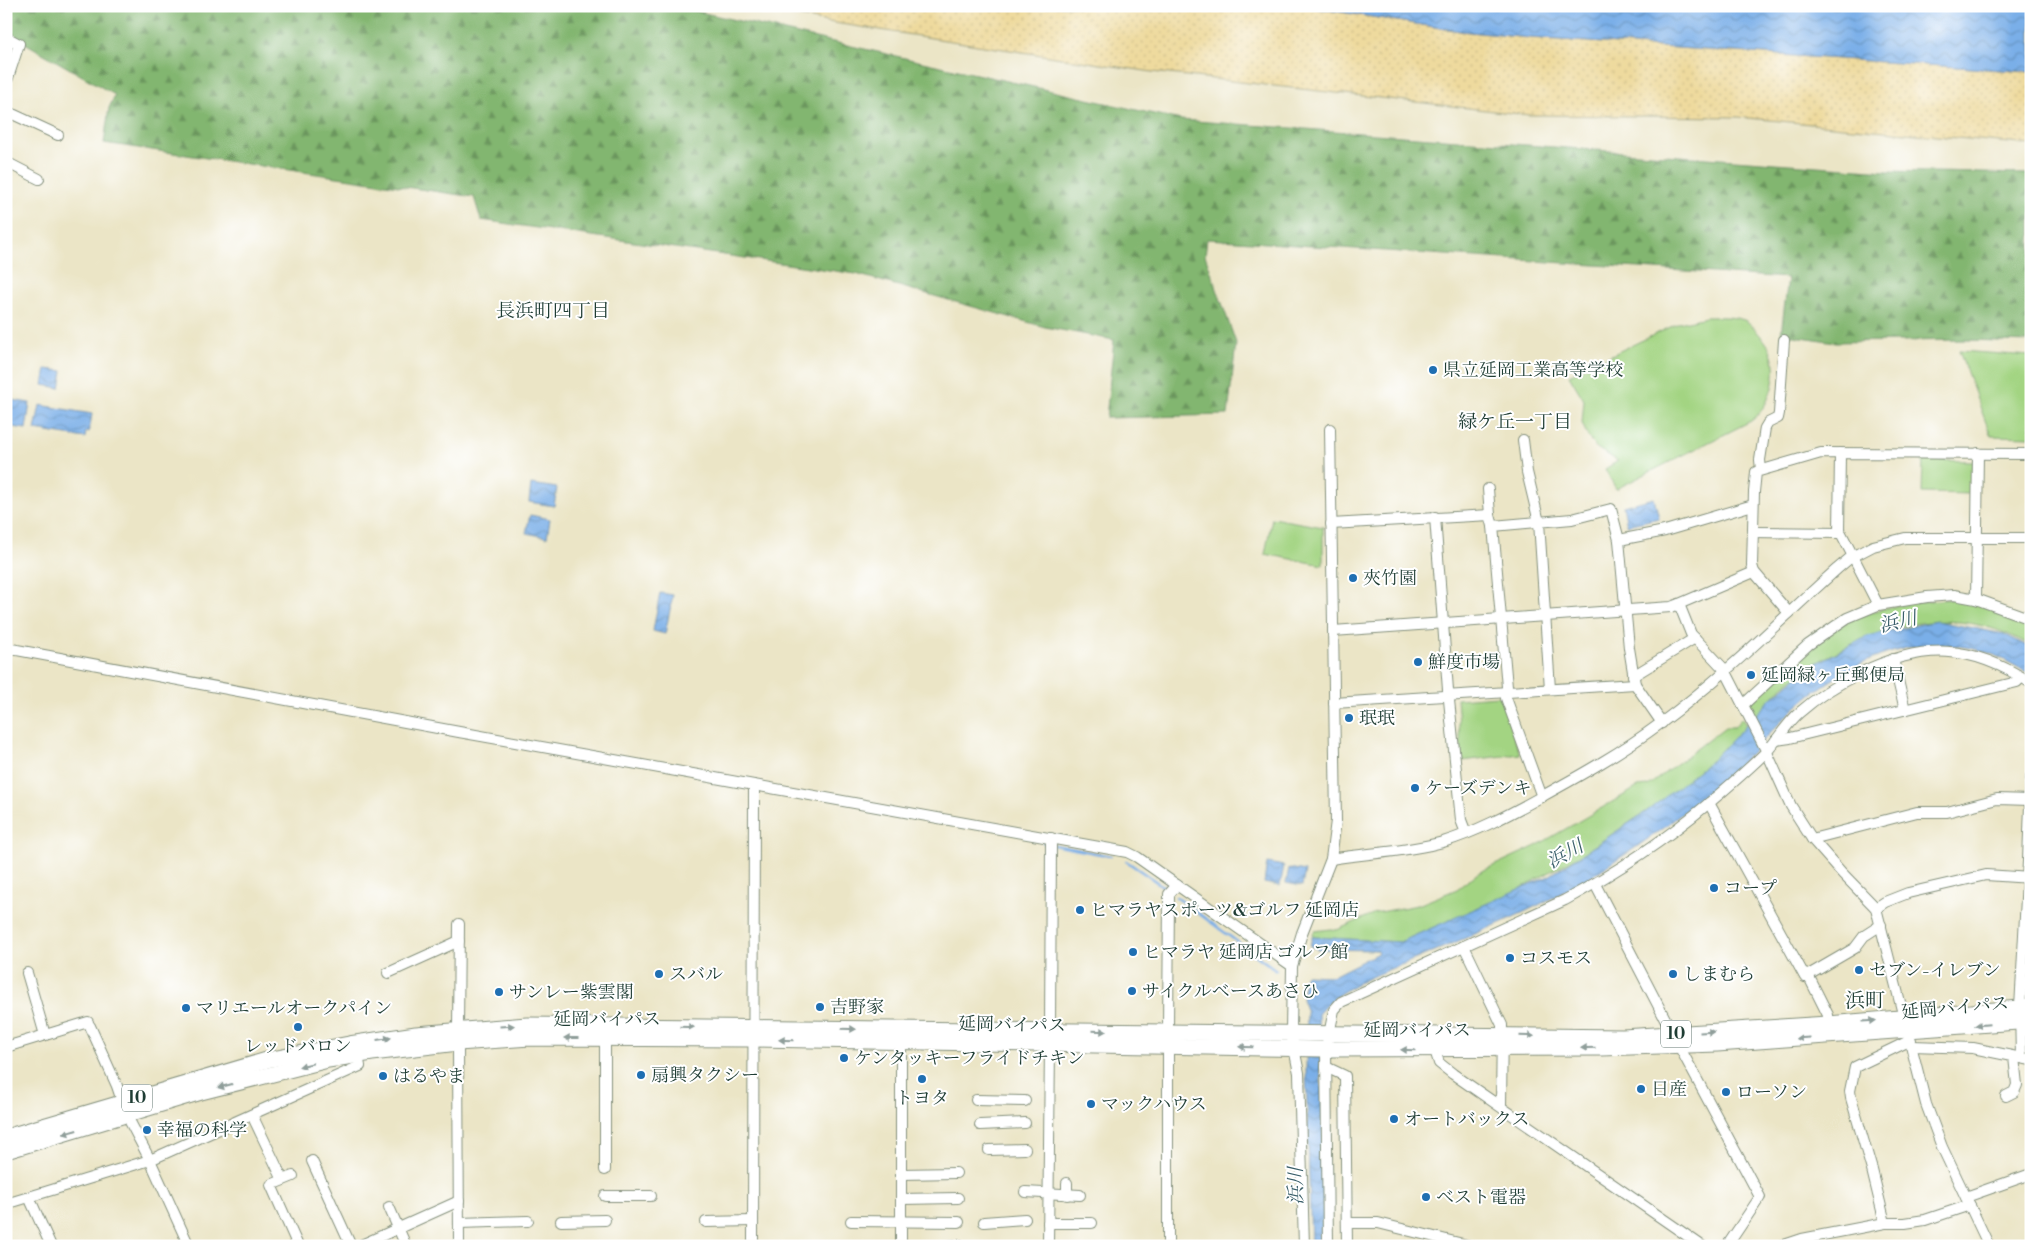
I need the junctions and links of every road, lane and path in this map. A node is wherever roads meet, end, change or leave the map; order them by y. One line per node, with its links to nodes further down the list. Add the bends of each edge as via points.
1 (6, 37): 2 (street, via 19,44)
2 (6, 84)
3 (6, 110): 4 (street)
4 (58, 135)
5 (6, 162): 6 (street)
6 (39, 179)
7 (1784, 340): 13 (street, via 1779,413 1778,418 1765,428)
8 (1330, 429): 19 (street)
9 (1523, 440): 18 (street, via 1527,472)
10 (1840, 453): 11 (street); 13 (street, via 1821,453); 22 (street)
11 (1978, 454): 12 (street); 23 (street)
12 (2031, 454)
13 (1761, 470): 15 (street, via 1756,472)
14 (1488, 489): 16 (street)
15 (1753, 505): 21 (street); 25 (street, via 1665,531)
16 (1490, 515): 17 (street); 20 (street)
17 (1435, 517): 19 (street); 36 (street)
18 (1540, 522): 20 (street); 25 (street, via 1572,519 1611,509); 33 (street)
19 (1331, 524): 37 (street)
20 (1493, 526): 34 (street)
21 (1753, 532): 22 (street); 27 (street)
22 (1839, 533): 26 (street)
23 (1977, 537): 24 (street); 26 (street, via 1905,538 1873,546); 28 (street)
24 (2031, 538)
25 (1619, 540): 31 (street)
26 (1853, 557): 30 (street); 32 (street)
27 (1754, 572): 29 (street); 32 (street)
28 (1976, 599): 30 (street, via 1954,595 1927,596); 35 (street)
29 (1679, 604): 31 (street); 38 (street)
30 (1878, 606): 49 (street, via 1847,618 1808,644)
31 (1626, 610): 33 (street); 43 (street)
32 (1789, 613): 41 (street)
33 (1546, 616): 34 (street); 45 (street)
34 (1501, 618): 36 (street); 46 (street)
35 (2031, 619)
36 (1443, 622): 37 (street); 47 (street)
37 (1333, 631): 48 (street)
38 (1695, 638): 41 (street); 43 (street)
39 (6, 648): 55 (street)
40 (1893, 659): 42 (street, via 1922,652 1946,651 1984,658); 50 (street); 52 (street, via 1819,696)
41 (1725, 670): 49 (street); 51 (street)
42 (2021, 677): 44 (street); 50 (street, via 2017,682)
43 (1634, 680): 45 (street); 51 (street)
44 (2031, 683)
45 (1550, 689): 46 (street)
46 (1505, 692): 47 (street); 56 (street)
47 (1450, 695): 48 (street); 59 (street, via 1461,820)
48 (1334, 703): 62 (street, via 1336,821)
49 (1745, 710): 53 (street)
50 (1905, 710): 52 (street)
51 (1662, 723): 56 (street, via 1607,760)
52 (1776, 740): 53 (street)
53 (1766, 750): 58 (street); 61 (street, via 1791,806)
54 (2031, 777): 57 (street)
55 (754, 785): 60 (street); 79 (street)
56 (1542, 797): 59 (street)
57 (2030, 800): 61 (street, via 1997,799 1948,812 1917,812); 63 (street)
58 (1709, 803): 64 (street); 74 (street, via 1805,977)
59 (1466, 834): 62 (street, via 1419,847)
60 (1050, 838): 65 (street, via 1127,852); 83 (street)
61 (1812, 838): 66 (street)
62 (1331, 859): 71 (street)
63 (2029, 878): 66 (street, via 1986,875 1908,892); 75 (street)
64 (1595, 884): 70 (street); 87 (street)
65 (1176, 885): 71 (street); 86 (street, via 1169,894)
66 (1876, 908): 68 (street)
67 (459, 924): 69 (street)
68 (1881, 926): 74 (street, via 1864,936 1855,948); 80 (street)
69 (459, 941): 73 (street); 82 (street)
70 (1464, 946): 78 (street, via 1341,1002 1334,1010); 84 (street)
71 (1292, 966): 77 (street)
72 (27, 973): 81 (street)
73 (388, 973)
74 (1808, 975): 76 (street, via 1828,1015)
75 (2026, 1014): 80 (highway, 延岡バイパス / 10); 94 (street)
76 (1828, 1024): 80 (highway, 延岡バイパス / 10, one-way to 80); 87 (highway, 延岡バイパス / 10, one-way to 76)
77 (1298, 1033): 78 (highway, 延岡バイパス / 10); 86 (highway, 延岡バイパス / 10); 90 (street)
78 (1325, 1033): 84 (highway, 延岡バイパス / 10); 92 (street)
79 (754, 1034): 82 (highway, 延岡バイパス / 10, one-way to 79, via 527,1025); 83 (highway, 延岡バイパス / 10, one-way to 83); 85 (highway, 延岡バイパス / 10); 88 (highway, 延岡バイパス / 10, one-way to 79); 134 (street)
80 (1909, 1034): 87 (highway, 延岡バイパス / 10, one-way to 87); 94 (street); 126 (street, via 1926,1104); 140 (street, via 1855,1067 1850,1091)
81 (45, 1035): 89 (street); 100 (street, via 89,1024)
82 (458, 1036): 85 (highway, 延岡バイパス / 10, one-way to 82); 91 (highway, 延岡バイパス / 10); 127 (street)
83 (1050, 1037): 86 (highway, 延岡バイパス / 10); 88 (highway, 延岡バイパス / 10); 118 (street)
84 (1502, 1037): 87 (highway, 延岡バイパス / 10); 93 (highway, 延岡バイパス / 10); 99 (street)
85 (605, 1038): 110 (street)
86 (1168, 1039): 90 (highway, 延岡バイパス / 10, one-way to 86); 158 (street)
87 (1676, 1040): 164 (street, via 1760,1198)
88 (901, 1042): 112 (street)
89 (6, 1046)
90 (1299, 1048): 92 (highway, 延岡バイパス / 10); 159 (street)
91 (357, 1049): 100 (highway, 延岡バイパス / 10, via 267,1060); 101 (street, via 360,1066)
92 (1324, 1049): 93 (highway, 延岡バイパス / 10, one-way to 92); 95 (street)
93 (1435, 1050): 99 (street, via 1439,1063)
94 (2022, 1058): 96 (street, via 2017,1085 2014,1092)
95 (1326, 1067): 144 (street, via 1345,1076); 160 (street)
96 (2006, 1096)
97 (976, 1100): 98 (street)
98 (1025, 1101)
99 (1501, 1106): 163 (street)
100 (125, 1109): 104 (highway, 延岡バイパス / 10); 107 (highway, 延岡バイパス / 10, one-way to 107); 108 (street)
101 (252, 1114): 108 (street); 115 (street)
102 (1025, 1123): 103 (street)
103 (980, 1125)
104 (6, 1137)
105 (1025, 1149): 106 (street)
106 (989, 1150)
107 (6, 1151)
108 (150, 1160): 123 (street); 148 (street)
109 (312, 1162): 150 (street)
110 (605, 1170)
111 (956, 1173): 112 (street)
112 (901, 1174): 125 (street)
113 (2031, 1174): 126 (street)
114 (293, 1176): 115 (street)
115 (283, 1180): 149 (street, via 270,1185)
116 (1067, 1183): 119 (street)
117 (1025, 1192): 118 (street)
118 (1048, 1194): 119 (street); 142 (street)
119 (1067, 1195): 120 (street)
120 (1080, 1195)
121 (605, 1196): 122 (street)
122 (651, 1196)
123 (28, 1197): 128 (street); 147 (street)
124 (958, 1198): 125 (street)
125 (901, 1199): 137 (street)
126 (1968, 1201): 140 (street, via 1925,1220); 166 (street)
127 (459, 1202): 141 (street); 145 (street)
128 (6, 1204)
129 (389, 1207): 145 (street)
130 (1025, 1219): 139 (street)
131 (606, 1220): 133 (street)
132 (528, 1221): 141 (street)
133 (561, 1221)
134 (753, 1221): 136 (street); 154 (street)
135 (852, 1221): 137 (street)
136 (706, 1222)
137 (901, 1222): 138 (street); 155 (street)
138 (959, 1222)
139 (984, 1222)
140 (1885, 1222): 165 (street)
141 (459, 1223): 153 (street)
142 (1048, 1223): 143 (street); 157 (street)
143 (1092, 1223)
144 (1347, 1223): 161 (street); 162 (street, via 1378,1223)
145 (398, 1228): 151 (street); 152 (street)
146 (960, 1245): 156 (street)
147 (51, 1246)
148 (189, 1246)
149 (298, 1246)
150 (351, 1246)
151 (359, 1246)
152 (406, 1246)
153 (459, 1246)
154 (753, 1246)
155 (901, 1246)
156 (946, 1246)
157 (1048, 1246)
158 (1168, 1246)
159 (1304, 1246)
160 (1328, 1246)
161 (1347, 1246)
162 (1471, 1246)
163 (1702, 1246)
164 (1727, 1246)
165 (1781, 1246)
166 (1989, 1246)

